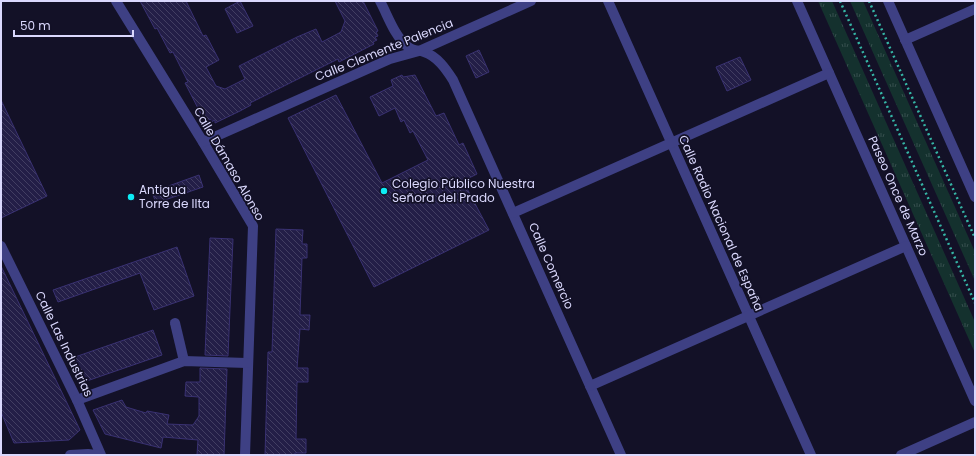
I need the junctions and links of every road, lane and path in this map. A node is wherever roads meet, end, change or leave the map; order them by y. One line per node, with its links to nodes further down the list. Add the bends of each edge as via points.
1 (116, 1): 13 (street, Calle Dámaso Alonso)
2 (380, 1): 11 (street, Calle Comercio, via 401,40 409,48)
3 (531, 1): 11 (street, Calle Clemente Palencia)
4 (608, 1): 14 (street, Calle Radio Nacional de España)
5 (797, 1): 12 (street, Paseo Once de Marzo)
6 (840, 1): 20 (path)
7 (869, 1): 17 (path)
8 (888, 1): 10 (street)
9 (975, 9): 10 (street)
10 (905, 40): 15 (street)
11 (419, 51): 13 (street, Calle Clemente Palencia, via 390,59); 16 (street, Calle Comercio, via 434,58 453,80)
12 (829, 73): 14 (street); 19 (street, Paseo Once de Marzo)
13 (203, 142): 24 (street, Calle Dámaso Alonso, via 253,226)
14 (672, 143): 16 (street); 21 (street, Calle Radio Nacional de España)
15 (975, 197)
16 (513, 213): 25 (street, Calle Comercio)
17 (975, 238)
18 (1, 246): 26 (street, Calle Las Industrias)
19 (906, 246): 21 (street); 27 (street, Paseo Once de Marzo)
20 (975, 303)
21 (748, 315): 25 (street); 34 (street, Calle Radio Nacional de España)
22 (175, 323): 23 (street)
23 (184, 361): 24 (street); 26 (street)
24 (247, 363): 32 (street, Calle Dámaso Alonso)
25 (590, 386): 33 (street, Calle Comercio)
26 (77, 400): 31 (street, Calle Las Industrias)
27 (975, 401)
28 (975, 422): 35 (street)
29 (70, 455): 30 (street)
30 (97, 455)
31 (101, 455)
32 (245, 455)
33 (621, 455)
34 (811, 455)
35 (902, 455)

